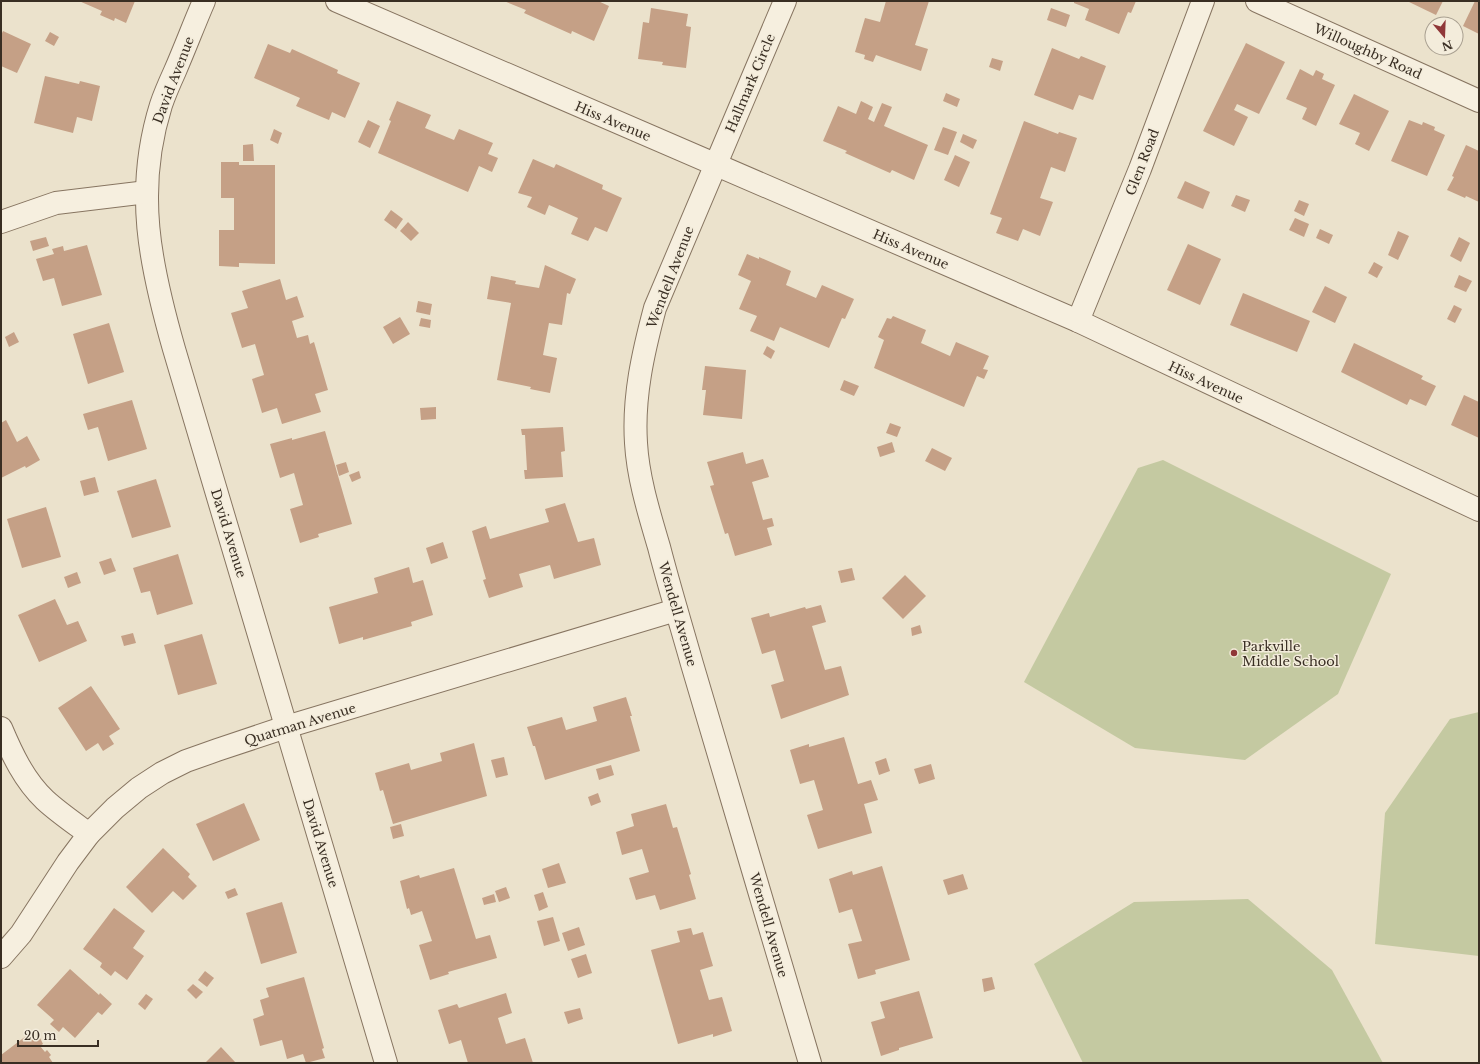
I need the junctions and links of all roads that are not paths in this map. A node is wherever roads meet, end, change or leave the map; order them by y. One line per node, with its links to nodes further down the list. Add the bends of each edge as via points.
1 (204, 1): 8 (street, David Avenue, via 161,104 148,162)
2 (337, 1): 7 (street, Hiss Avenue)
3 (785, 1): 7 (street, Hallmark Circle)
4 (1202, 1): 10 (street, Glen Road, via 1140,169)
5 (1257, 1): 6 (street, Willoughby Road)
6 (1479, 101)
7 (715, 165): 10 (street, Hiss Avenue); 12 (street, Wendell Avenue, via 655,308 644,350 636,407 636,444 641,479)
8 (147, 192): 9 (street, via 56,203); 13 (street, David Avenue, via 148,236 160,299)
9 (1, 222)
10 (1078, 321): 11 (street, Hiss Avenue)
11 (1479, 510)
12 (676, 610): 13 (street, Quatman Avenue); 18 (street, Wendell Avenue)
13 (286, 727): 15 (street, Quatman Avenue, via 186,761 162,773 133,792); 17 (street, David Avenue)
14 (1, 728): 15 (street, via 13,756 35,789)
15 (89, 834): 16 (street, Quatman Avenue, via 21,934)
16 (1, 957)
17 (386, 1063)
18 (810, 1063)

